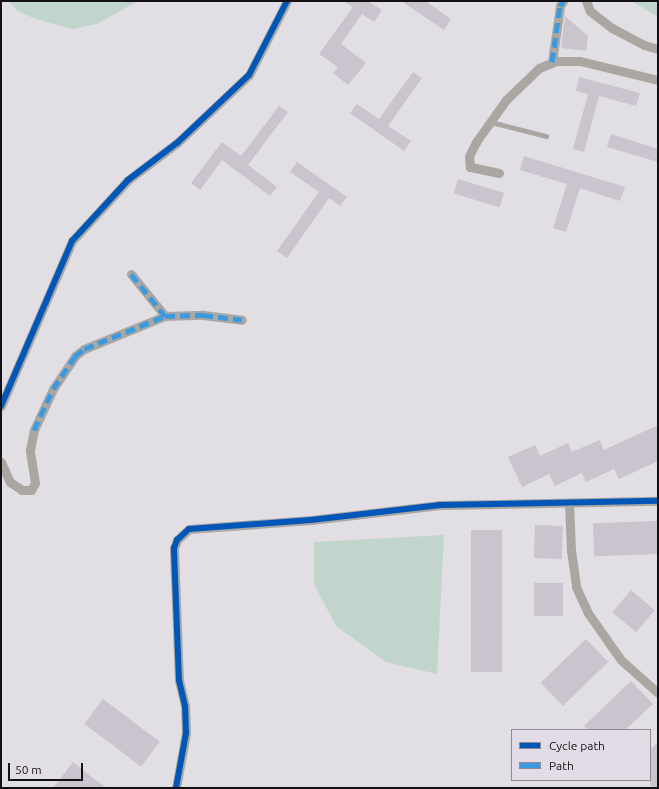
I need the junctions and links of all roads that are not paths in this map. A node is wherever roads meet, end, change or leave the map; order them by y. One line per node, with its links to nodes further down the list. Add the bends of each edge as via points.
1 (287, 1): 13 (street, via 250,75 177,144 128,180 72,241)
2 (563, 1): 5 (street, via 560,6)
3 (586, 1): 4 (street, via 590,11 612,28 644,45)
4 (658, 49)
5 (552, 62): 6 (street, via 580,61); 7 (street, via 528,77 506,100)
6 (658, 80)
7 (491, 122): 8 (lane); 9 (street, via 469,156 470,167)
8 (546, 136)
9 (499, 173)
10 (131, 274): 11 (street)
11 (165, 316): 12 (street, via 203,315); 14 (street, via 84,349 75,356 53,389 34,430 30,450 35,483 31,490 22,490 10,482)
12 (242, 320)
13 (1, 406)
14 (1, 462)
15 (658, 501): 16 (street)
16 (569, 503): 17 (street, via 576,587 588,613 621,660); 18 (street, via 440,505 311,520 197,527 182,533 174,548 174,561 179,681 185,706 186,733)
17 (658, 693)
18 (176, 788)

